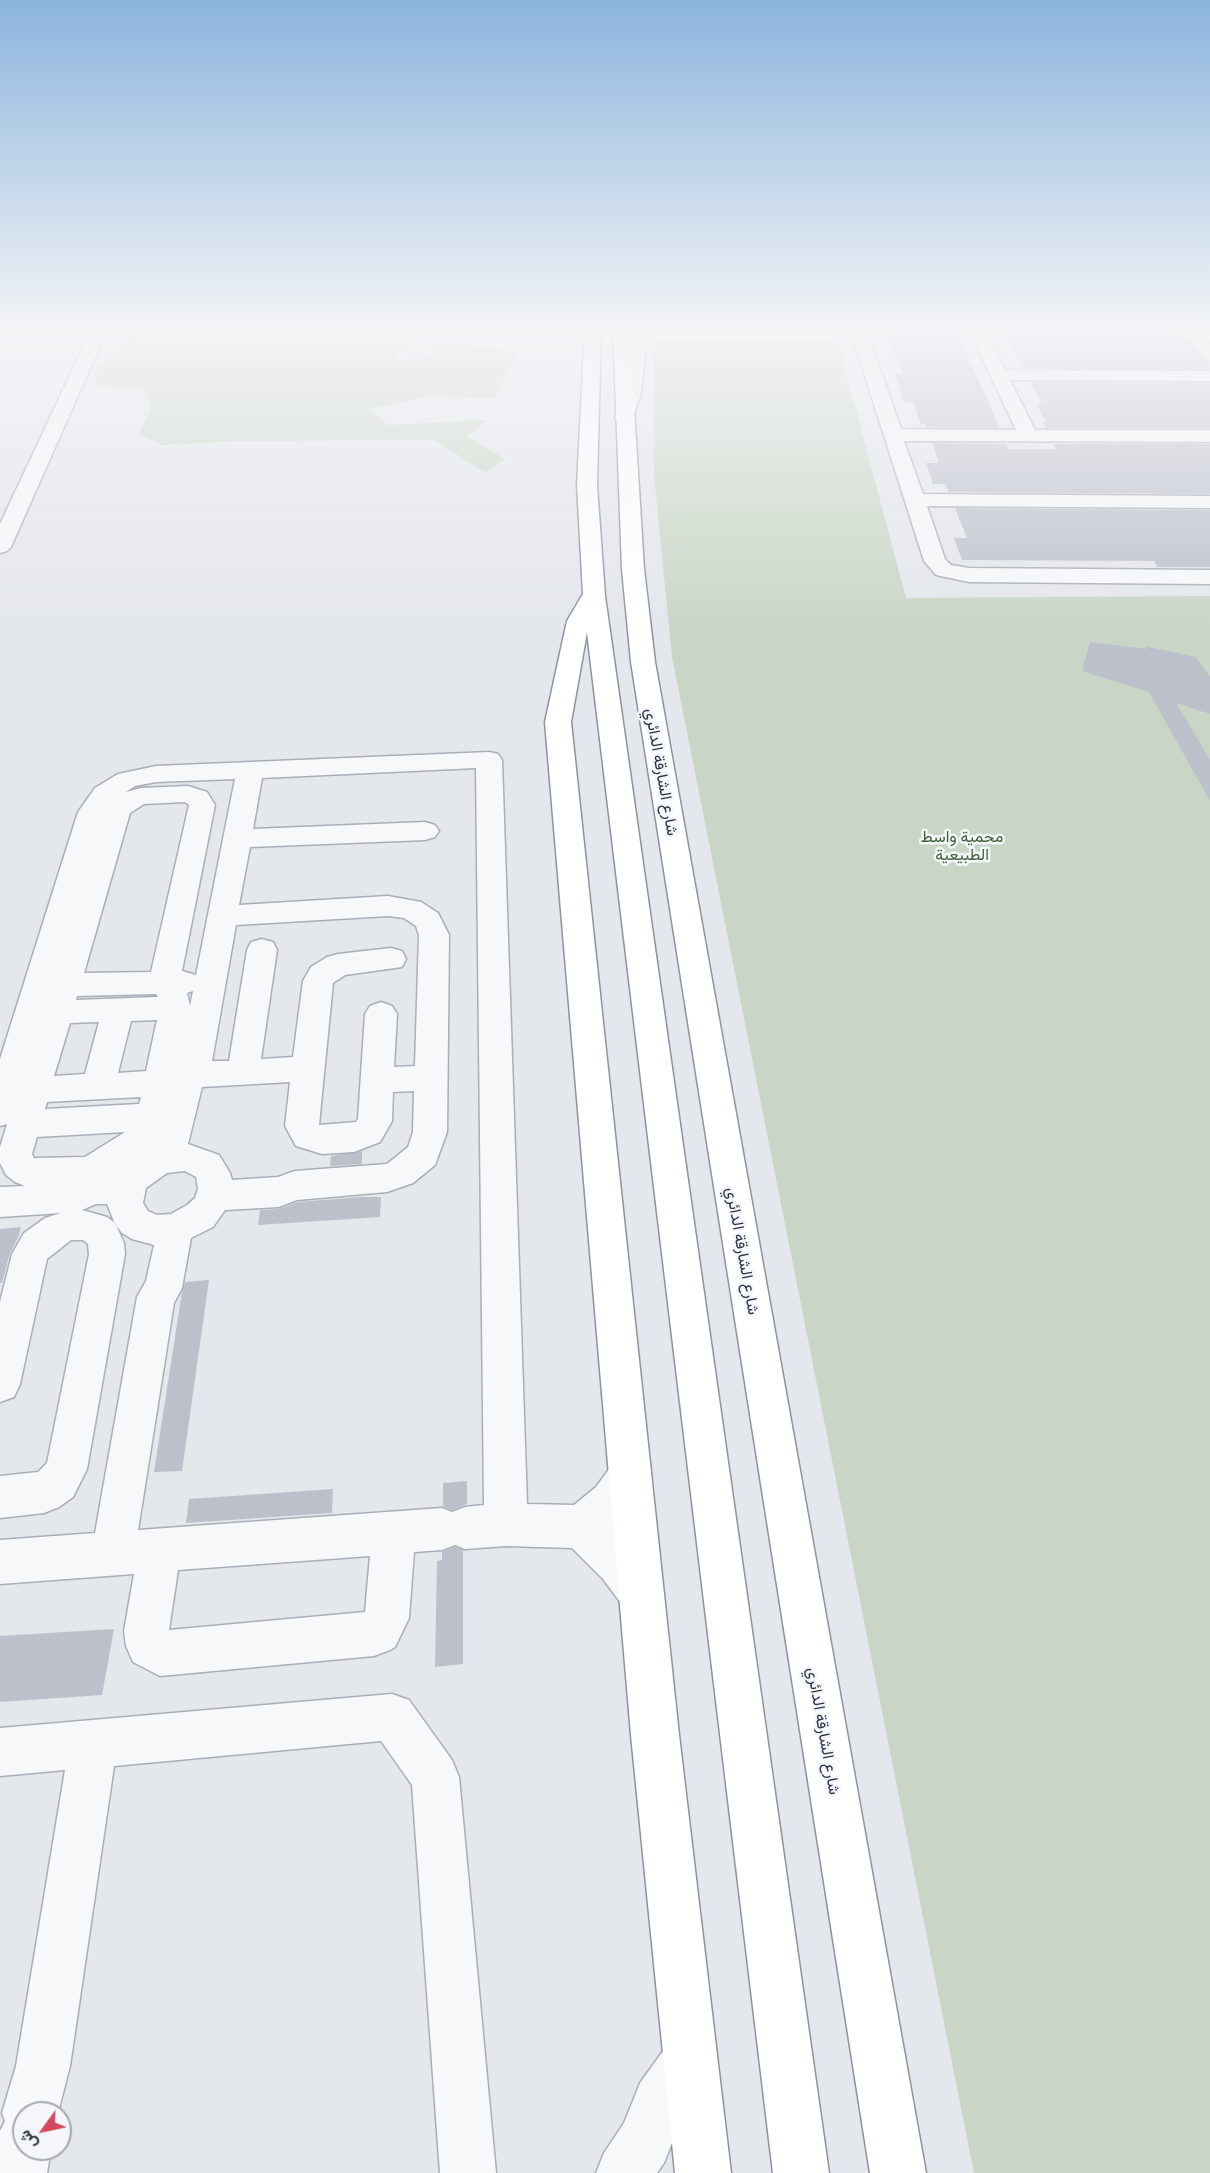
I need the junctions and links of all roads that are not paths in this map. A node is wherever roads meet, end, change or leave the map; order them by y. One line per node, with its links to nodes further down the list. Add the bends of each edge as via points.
1 (51, 427): 11 (street)
2 (589, 427): 14 (highway, via 587,485)
3 (625, 427): 60 (highway, شارع الشارقة الدائري, via 643,662)
4 (891, 427): 6 (street)
5 (1024, 427): 7 (street)
6 (894, 435): 7 (street); 9 (street)
7 (1028, 435): 8 (street)
8 (1210, 436)
9 (915, 500): 10 (street); 13 (street, via 935,561 952,573)
10 (1210, 502)
11 (7, 518): 12 (street)
12 (0, 547)
13 (1210, 577)
14 (594, 596): 43 (highway, via 578,621 558,722); 59 (highway)
15 (250, 771): 17 (street); 26 (street, via 142,776 114,786 95,802); 45 (street, via 489,760)
16 (425, 831): 17 (street)
17 (237, 839): 18 (street)
18 (223, 916): 21 (street); 30 (street, via 388,906 420,914 433,927 434,935)
19 (262, 950): 28 (street)
20 (391, 959): 27 (street, via 348,962 322,975 318,981)
21 (210, 981): 23 (street); 29 (street)
22 (71, 994): 23 (street); 23 (street, via 141,796 188,794 201,801); 24 (street); 26 (street)
23 (170, 995): 24 (street); 32 (street)
24 (118, 1010): 33 (street)
25 (381, 1014): 31 (street)
26 (34, 1046): 34 (street); 36 (street)
27 (308, 1069): 28 (street); 31 (street, via 302,1126 315,1139 354,1138 368,1132 375,1121)
28 (243, 1073): 29 (street)
29 (193, 1076): 37 (street, via 196,1086)
30 (431, 1078): 31 (street); 38 (street, via 428,1144 423,1155 401,1173 373,1181 295,1186 279,1192)
31 (377, 1080)
32 (161, 1083): 33 (street); 35 (street)
33 (98, 1086): 34 (street)
34 (35, 1090): 36 (street)
35 (155, 1117): 36 (street); 36 (street, via 143,1137 101,1166 85,1171 44,1173 21,1169 15,1160)
36 (12, 1118)
37 (177, 1157): 38 (street, via 207,1165 213,1173); 39 (street, via 143,1169)
38 (215, 1190): 41 (street, via 200,1216)
39 (127, 1196): 40 (street, via 89,1203 76,1197); 41 (street, via 128,1213 135,1222 145,1228)
40 (0, 1202)
41 (166, 1229): 49 (street, via 151,1285 156,1297)
42 (0, 1384): 44 (street, via 30,1254 58,1228 94,1228 102,1234 107,1254 66,1469 58,1483 44,1492)
43 (630, 1475): 46 (street, via 611,1502); 51 (highway)
44 (0, 1497)
45 (471, 1527): 46 (street); 47 (street)
46 (581, 1527): 51 (street)
47 (394, 1533): 48 (street); 48 (street, via 387,1618 374,1634 160,1653 149,1646 146,1631)
48 (160, 1550): 49 (street)
49 (112, 1554): 50 (street)
50 (0, 1562)
51 (642, 1594): 54 (highway)
52 (93, 1746): 53 (street); 55 (street, via 43,2066); 56 (street, via 392,1717 435,1777)
53 (0, 1752)
54 (690, 2059): 57 (street, via 660,2103 644,2143); 58 (highway)
55 (33, 2101)
56 (468, 2173)
57 (624, 2173)
58 (703, 2173)
59 (801, 2173)
60 (898, 2173)

